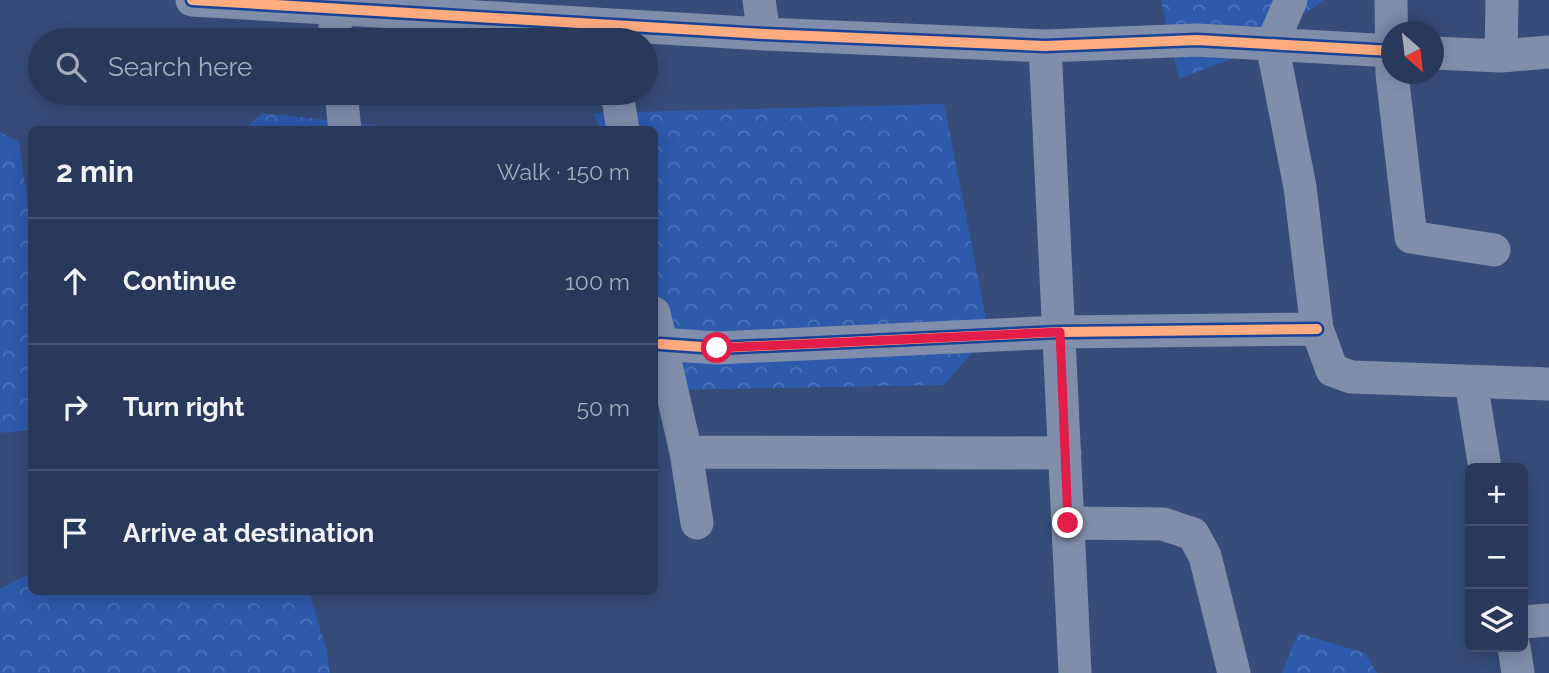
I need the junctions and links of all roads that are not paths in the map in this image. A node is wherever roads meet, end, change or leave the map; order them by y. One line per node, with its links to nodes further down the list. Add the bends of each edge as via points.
1 (192, 0): 7 (street)
2 (759, 0): 10 (street)
3 (1292, 0): 11 (street)
4 (1391, 0): 8 (street)
5 (1502, 0): 15 (street)
6 (495, 10): 7 (street); 9 (street)
7 (334, 17)
8 (1391, 21)
9 (607, 22): 10 (street)
10 (764, 34): 12 (street)
11 (1272, 44): 12 (street, via 1196,40); 16 (street); 24 (street, via 1300,187)
12 (1045, 46): 25 (street)
13 (1549, 52): 15 (street)
14 (1444, 53): 15 (street)
15 (1501, 56)
16 (1381, 60)
17 (1394, 84): 22 (street, via 1411,237)
18 (342, 105): 20 (street)
19 (619, 105): 21 (street)
20 (345, 126)
21 (623, 126)
22 (1494, 250)
23 (658, 329): 25 (street, via 717,348)
24 (1317, 330): 25 (street); 27 (street, via 1332,370 1351,377)
25 (1060, 332): 30 (street)
26 (658, 333): 29 (street)
27 (1471, 382): 28 (street); 31 (street)
28 (1549, 384)
29 (686, 452): 30 (street); 32 (street)
30 (1066, 453): 33 (street)
31 (1484, 463)
32 (697, 523)
33 (1068, 523): 37 (street); 38 (street, via 1163,524 1193,534 1206,556)
34 (1549, 620): 35 (street)
35 (1528, 622)
36 (1515, 652): 39 (street)
37 (1075, 673)
38 (1234, 673)
39 (1518, 673)

